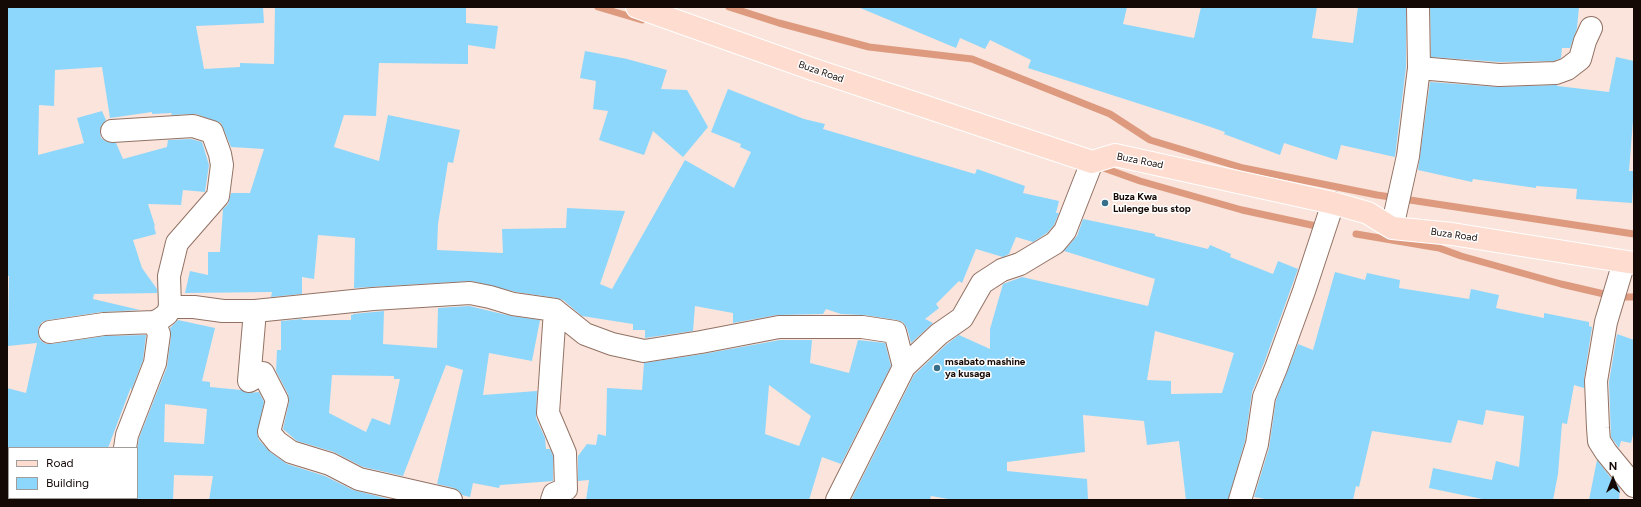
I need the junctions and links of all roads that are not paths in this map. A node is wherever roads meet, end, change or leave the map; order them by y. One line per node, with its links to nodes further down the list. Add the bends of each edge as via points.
1 (637, 7): 6 (main road, Buza Road, via 812,69)
2 (1418, 7): 4 (street)
3 (1592, 28): 4 (street, via 1580,59 1567,69 1556,73 1499,75)
4 (1419, 68): 8 (street, via 1408,156)
5 (112, 131): 10 (street, via 193,126 212,132 220,154 222,165 218,196 177,243 169,276)
6 (1092, 162): 7 (main road, Buza Road, via 1115,155); 15 (street, via 1065,231 1055,243 982,283 962,318 939,334)
7 (1333, 204): 8 (main road, Buza Road, via 1368,213); 22 (street, via 1302,298 1264,397 1257,444)
8 (1392, 228): 9 (main road, Buza Road, via 1452,234)
9 (1629, 263): 17 (street, via 1606,322 1596,381 1599,441)
10 (170, 307): 12 (street); 13 (street, via 167,314)
11 (555, 310): 12 (street, via 513,304 470,293 373,299); 15 (street, via 585,334 612,344 644,350 779,327 862,327 895,332); 20 (street, via 548,413 565,453 566,489 554,494)
12 (255, 311): 18 (street, via 249,381 263,373 277,400 269,432 277,442 291,452 330,464 358,479)
13 (154, 322): 14 (street, via 104,324); 16 (street, via 159,334 155,363 127,435)
14 (50, 332)
15 (904, 367): 21 (street)
16 (125, 447)
17 (1634, 486)
18 (403, 495): 19 (street)
19 (451, 500)
20 (552, 500)
21 (837, 500)
22 (1240, 500)

